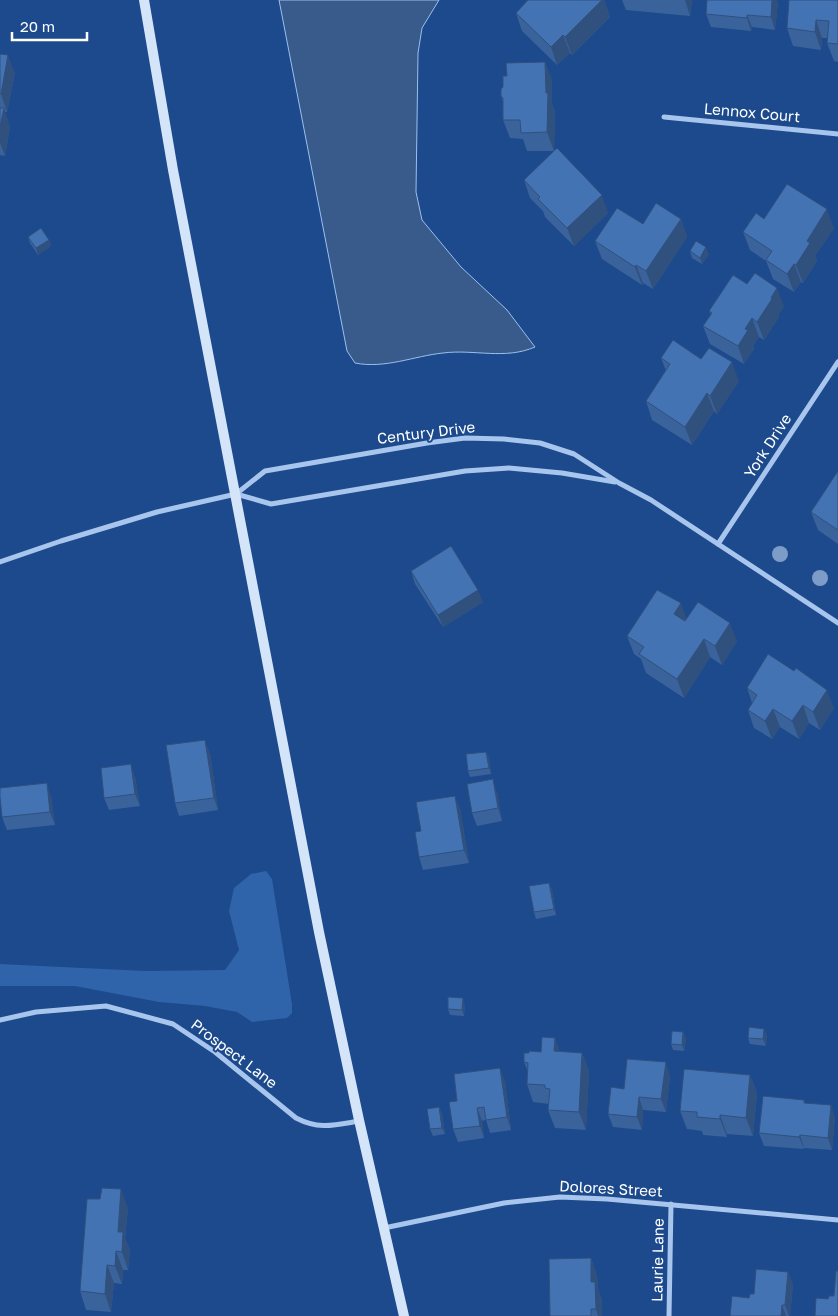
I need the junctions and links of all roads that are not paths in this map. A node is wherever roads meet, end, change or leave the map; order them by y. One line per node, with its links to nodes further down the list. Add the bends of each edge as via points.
1 (144, 0): 6 (main road, via 173,170)
2 (664, 117): 3 (street, Lennox Court)
3 (838, 134)
4 (838, 362): 7 (street, York Drive)
5 (619, 483): 6 (street, Century Drive, via 509,468 465,471 271,504); 6 (street, Century Drive, via 574,454 540,443 465,438 265,471); 7 (street, Century Drive)
6 (236, 494): 8 (street, Century Drive, via 157,512); 11 (main road, via 319,932)
7 (718, 544): 9 (street, Century Drive)
8 (0, 562)
9 (838, 624)
10 (0, 1020): 11 (street, Prospect Lane, via 36,1012 106,1006 173,1024 215,1052 296,1118 319,1126)
11 (360, 1120): 14 (main road)
12 (671, 1204): 13 (street, Dolores Street); 14 (street, Dolores Street, via 580,1198 530,1200); 16 (street, Laurie Lane)
13 (838, 1220)
14 (384, 1228): 15 (main road)
15 (404, 1316)
16 (669, 1316)

